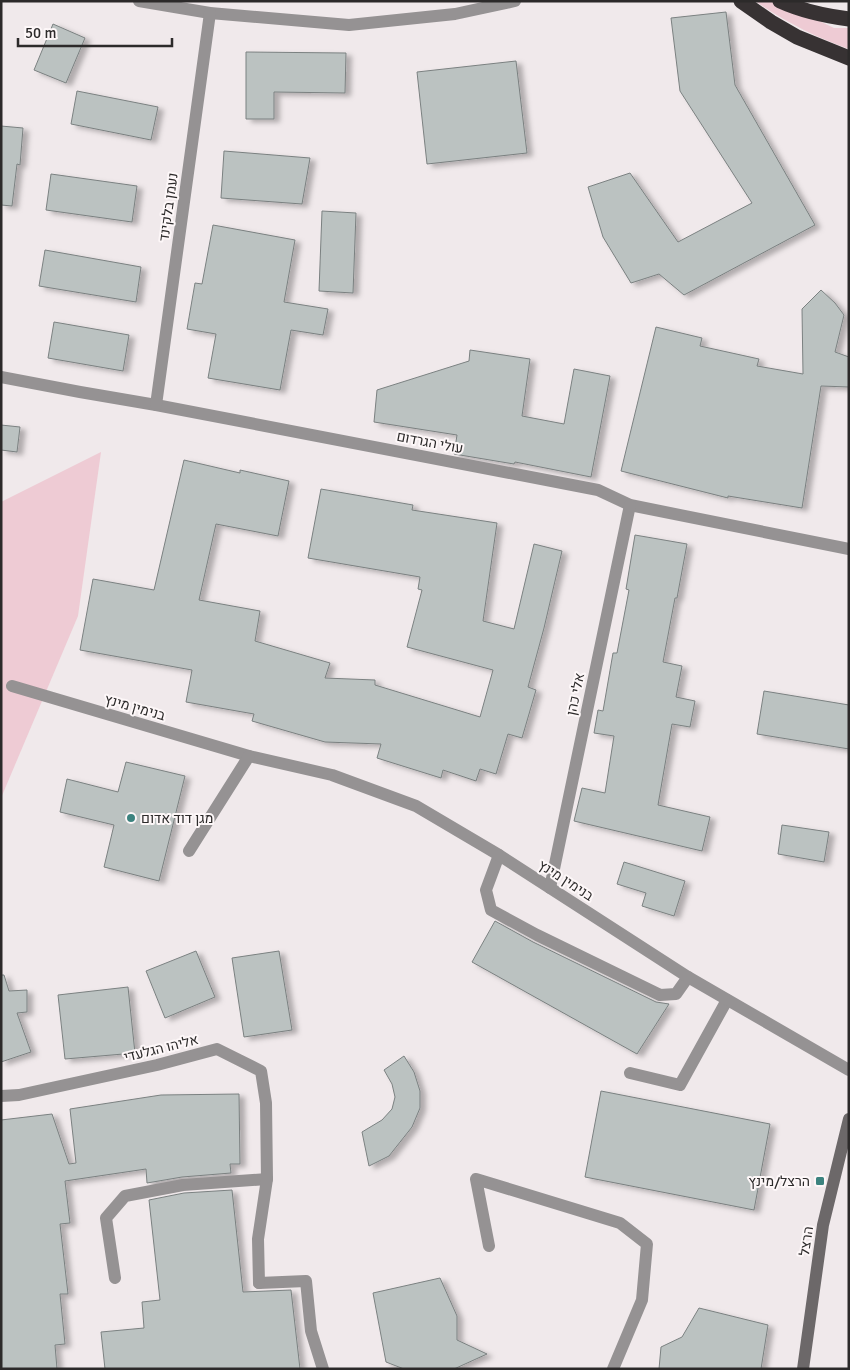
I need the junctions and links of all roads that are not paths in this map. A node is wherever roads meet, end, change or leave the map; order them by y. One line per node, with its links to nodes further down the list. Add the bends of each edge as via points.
1 (138, 1): 5 (street)
2 (515, 1): 5 (street, via 455,14 349,25)
3 (741, 1): 7 (highway, via 797,37)
4 (780, 1): 6 (highway, via 795,8)
5 (210, 12): 9 (street, נעמן בלקינד)
6 (849, 19)
7 (849, 58)
8 (1, 377): 9 (street, עולי הגרדום)
9 (156, 405): 10 (street, עולי הגרדום, via 598,490)
10 (630, 505): 11 (street, עולי הגרדום); 16 (street, אלי כהן)
11 (849, 549)
12 (12, 686): 13 (street, בנימין מינץ)
13 (249, 756): 14 (street); 15 (street, בנימין מינץ, via 332,775 416,806)
14 (188, 851)
15 (499, 855): 16 (street, בנימין מינץ); 17 (street, via 486,890 492,910 660,995 676,994)
16 (550, 888): 17 (street, בנימין מינץ)
17 (688, 976): 18 (street, בנימין מינץ)
18 (727, 1000): 19 (street, בנימין מינץ); 20 (street, via 680,1085)
19 (849, 1070)
20 (630, 1073)
21 (1, 1096): 23 (street, אליהו הגלעדי, via 158,1065 217,1049 261,1071 266,1103)
22 (849, 1119): 28 (main road, הרצל, via 823,1225)
23 (267, 1178): 25 (street, via 184,1185 125,1196 106,1218); 26 (street, אליהו הגלעדי, via 258,1239 259,1283 306,1281 311,1331)
24 (489, 1246): 27 (street, via 476,1179 620,1223 647,1244 642,1300)
25 (115, 1278)
26 (323, 1369)
27 (613, 1369)
28 (803, 1369)

